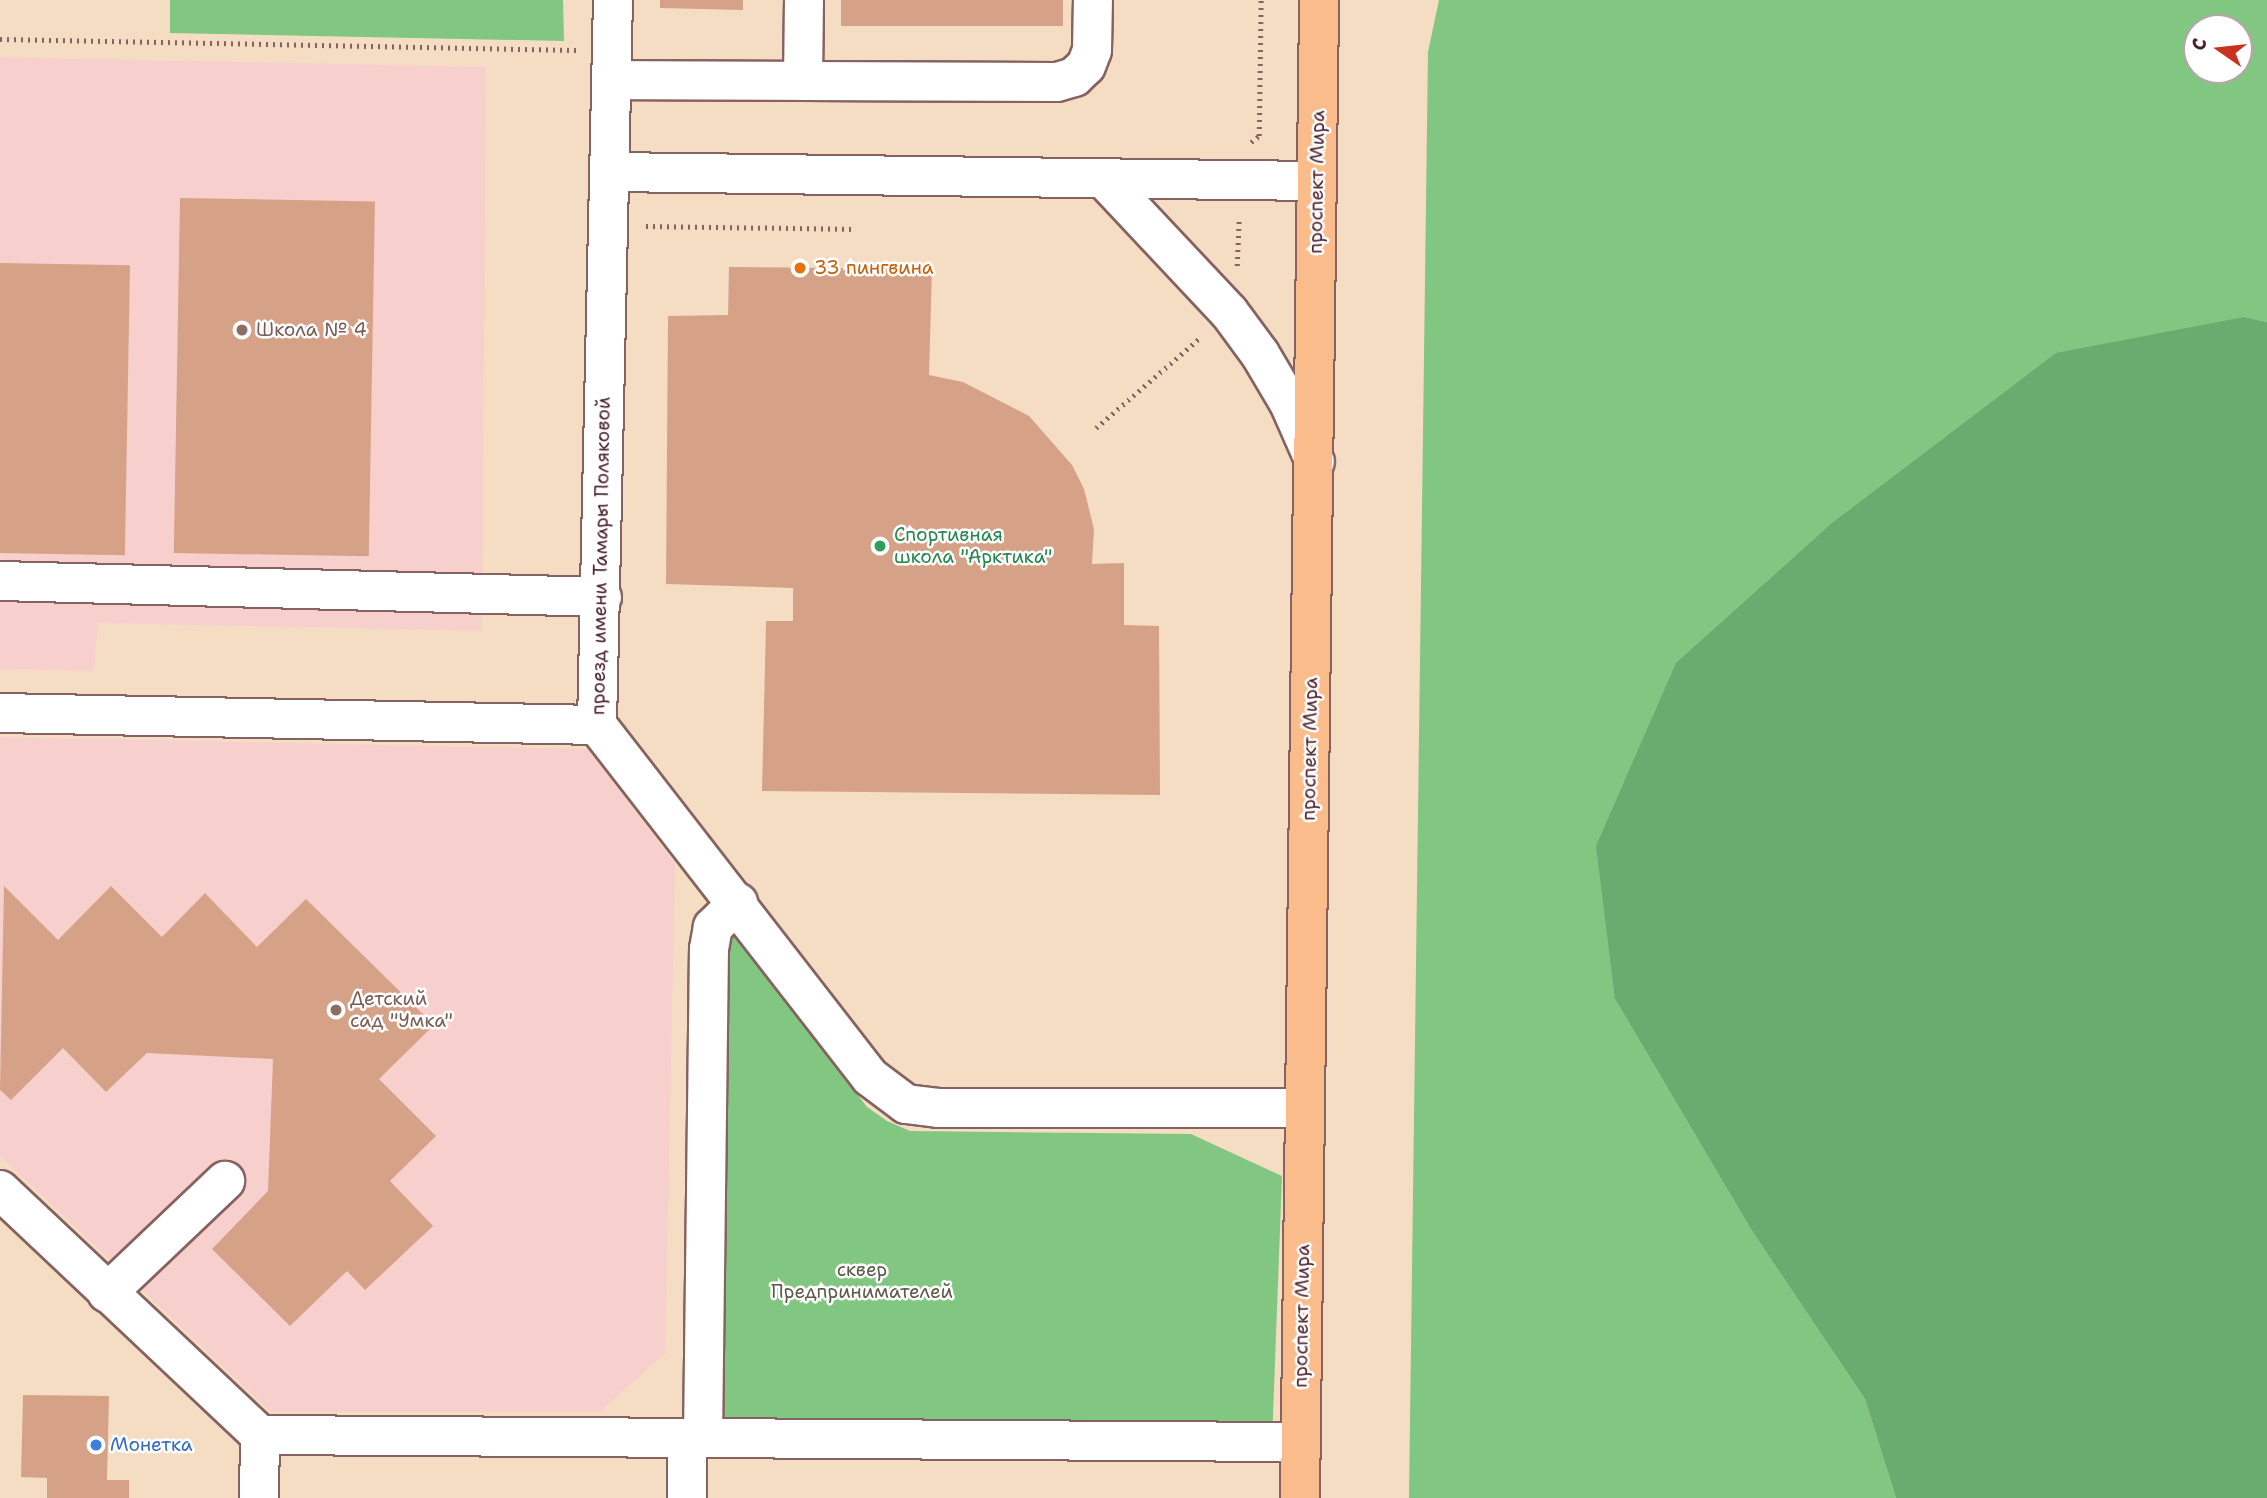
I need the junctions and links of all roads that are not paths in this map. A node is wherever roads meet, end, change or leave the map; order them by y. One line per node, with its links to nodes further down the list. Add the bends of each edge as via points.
1 (613, 0): 5 (lane, проезд имени Тамары Поляковой)
2 (804, 0): 6 (lane)
3 (1093, 0): 6 (lane, via 1092,50 1086,66 1074,77 1057,82)
4 (1319, 0): 9 (main road, проспект Мира)
5 (611, 80): 6 (lane); 7 (lane, проезд имени Тамары Поляковой)
6 (803, 81)
7 (609, 172): 8 (lane); 12 (lane, проезд имени Тамары Поляковой)
8 (1103, 178): 9 (lane); 10 (lane, via 1228,312 1289,403)
9 (1317, 181): 10 (main road, проспект Мира)
10 (1315, 462): 16 (main road, проспект Мира)
11 (0, 581): 12 (lane)
12 (602, 597): 14 (lane, проезд имени Тамары Поляковой)
13 (0, 713): 14 (lane, проезд имени Тамары Поляковой)
14 (597, 726): 15 (lane)
15 (738, 903): 16 (lane, via 870,1077 906,1104 938,1108); 21 (lane, via 713,926 709,949)
16 (1305, 1108): 22 (main road, проспект Мира)
17 (225, 1181): 19 (lane)
18 (0, 1192): 19 (lane)
19 (107, 1293): 20 (lane)
20 (260, 1435): 21 (lane); 23 (lane)
21 (695, 1438): 22 (lane); 24 (lane)
22 (1300, 1442): 25 (main road, проспект Мира)
23 (259, 1498)
24 (687, 1498)
25 (1300, 1498)

